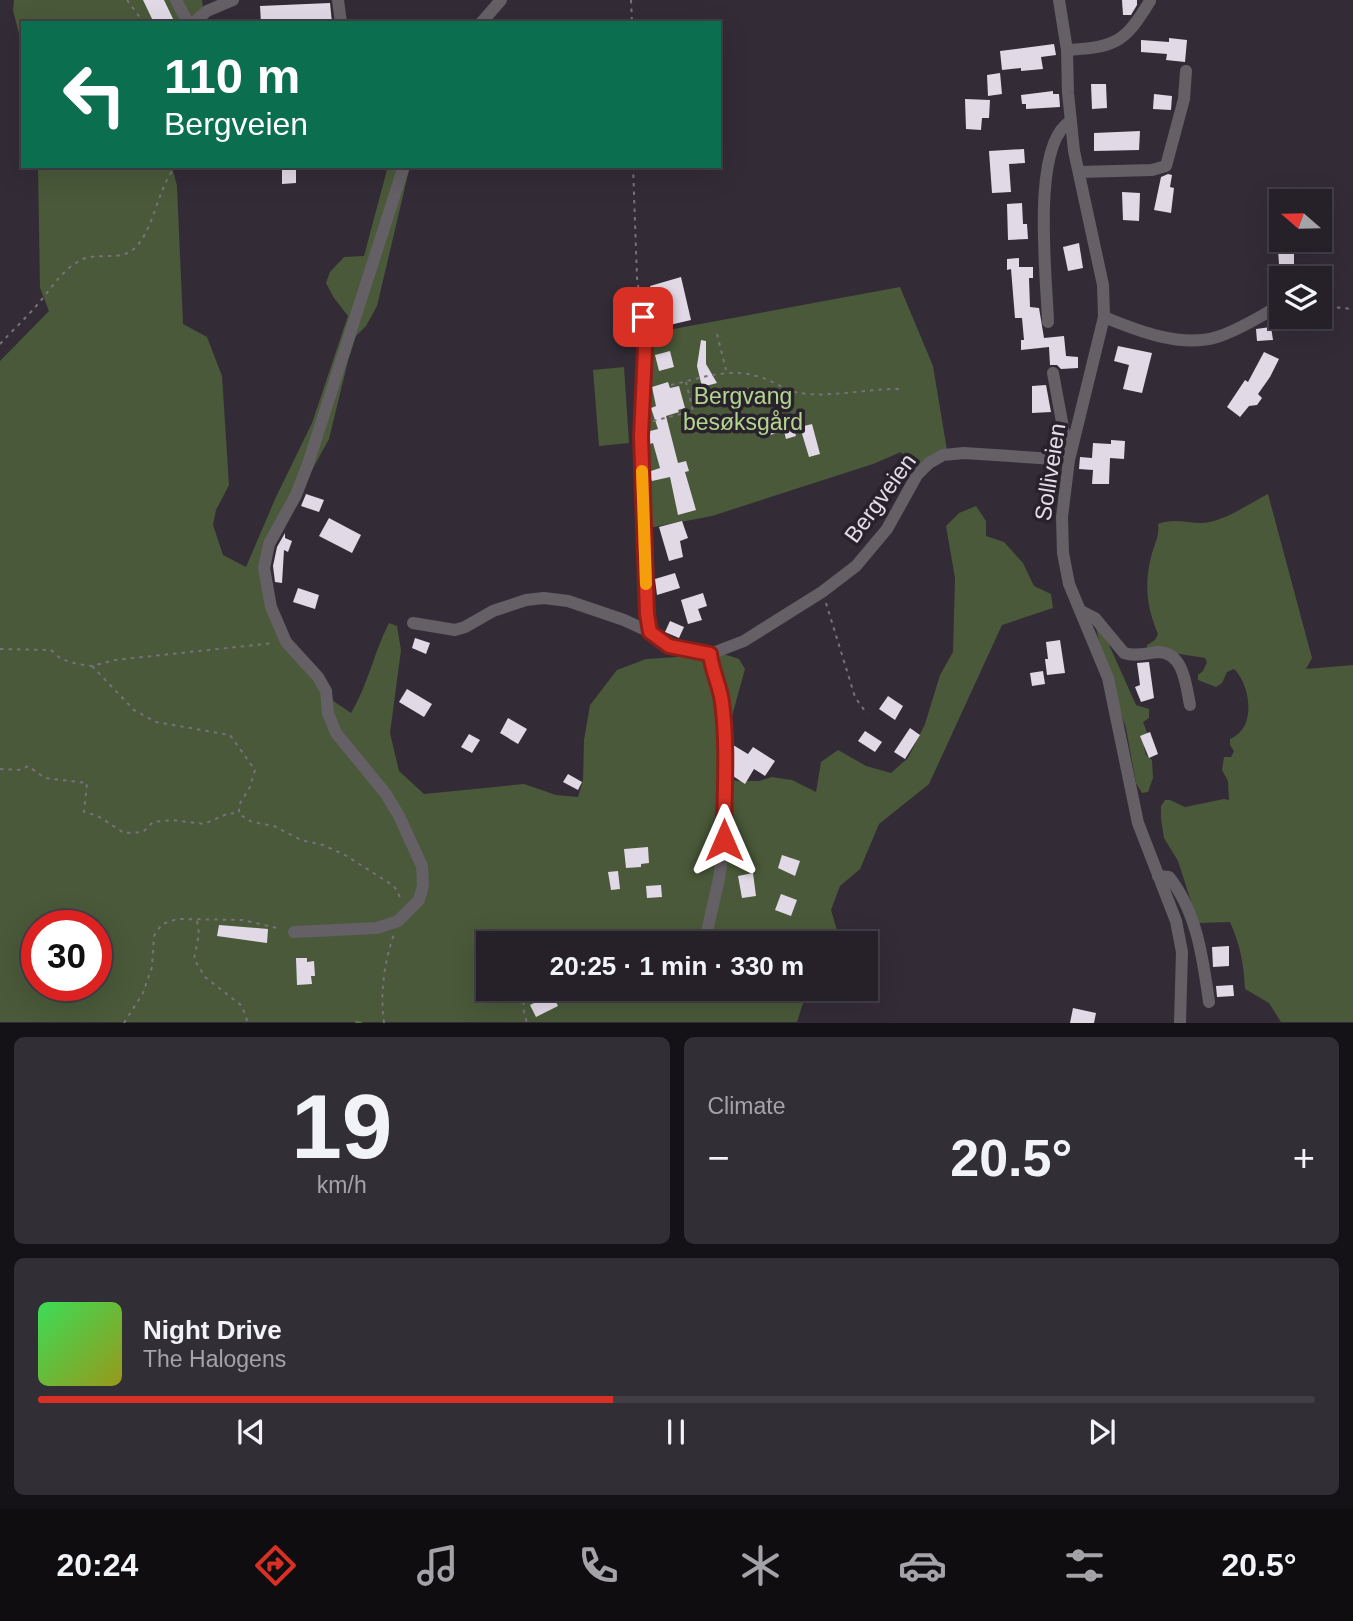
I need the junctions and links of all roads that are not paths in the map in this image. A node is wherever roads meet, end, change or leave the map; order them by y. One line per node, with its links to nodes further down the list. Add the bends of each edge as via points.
1 (176, 0): 8 (street)
2 (233, 0): 7 (street)
3 (338, 0): 10 (street)
4 (501, 0): 11 (street)
5 (1059, 0): 12 (street, Solliveien)
6 (1150, 1): 12 (street, via 1133,29 1116,41 1092,49)
7 (208, 11): 9 (street)
8 (189, 21)
9 (193, 21)
10 (341, 21)
11 (483, 21)
12 (1067, 50): 14 (street, Solliveien)
13 (1186, 71): 16 (street, via 1184,99 1166,166)
14 (1071, 121): 16 (street, Solliveien); 20 (street, via 1056,138 1043,191)
15 (403, 168): 30 (street, via 308,464 269,544 264,568 271,607 286,642 326,691 336,733 386,794 422,866 424,886 419,900 398,922 377,928)
16 (1079, 172): 19 (street, Solliveien, via 1103,285)
17 (1269, 312): 19 (street, via 1215,338 1182,340 1148,335)
18 (643, 317): 25 (street)
19 (1104, 317): 22 (street, Solliveien)
20 (1048, 322)
21 (1053, 373): 22 (street)
22 (1069, 460): 23 (street, Solliveien, via 1063,552 1069,584); 26 (street, Bergveien, via 943,455 917,475 887,528 856,566 822,593 744,641)
23 (1081, 611): 27 (street, via 1095,618 1124,653 1172,656 1181,667); 28 (street, Solliveien, via 1108,678 1138,823)
24 (413, 623): 25 (street, via 455,630 493,611 544,598 568,601)
25 (650, 632): 26 (street, via 669,646)
26 (710, 654): 29 (street, via 724,724 724,840)
27 (1190, 705)
28 (1158, 876): 31 (street, via 1169,877 1189,910); 32 (street, Solliveien, via 1176,921 1182,953)
29 (707, 931)
30 (294, 932)
31 (1209, 1002)
32 (1181, 1023)

